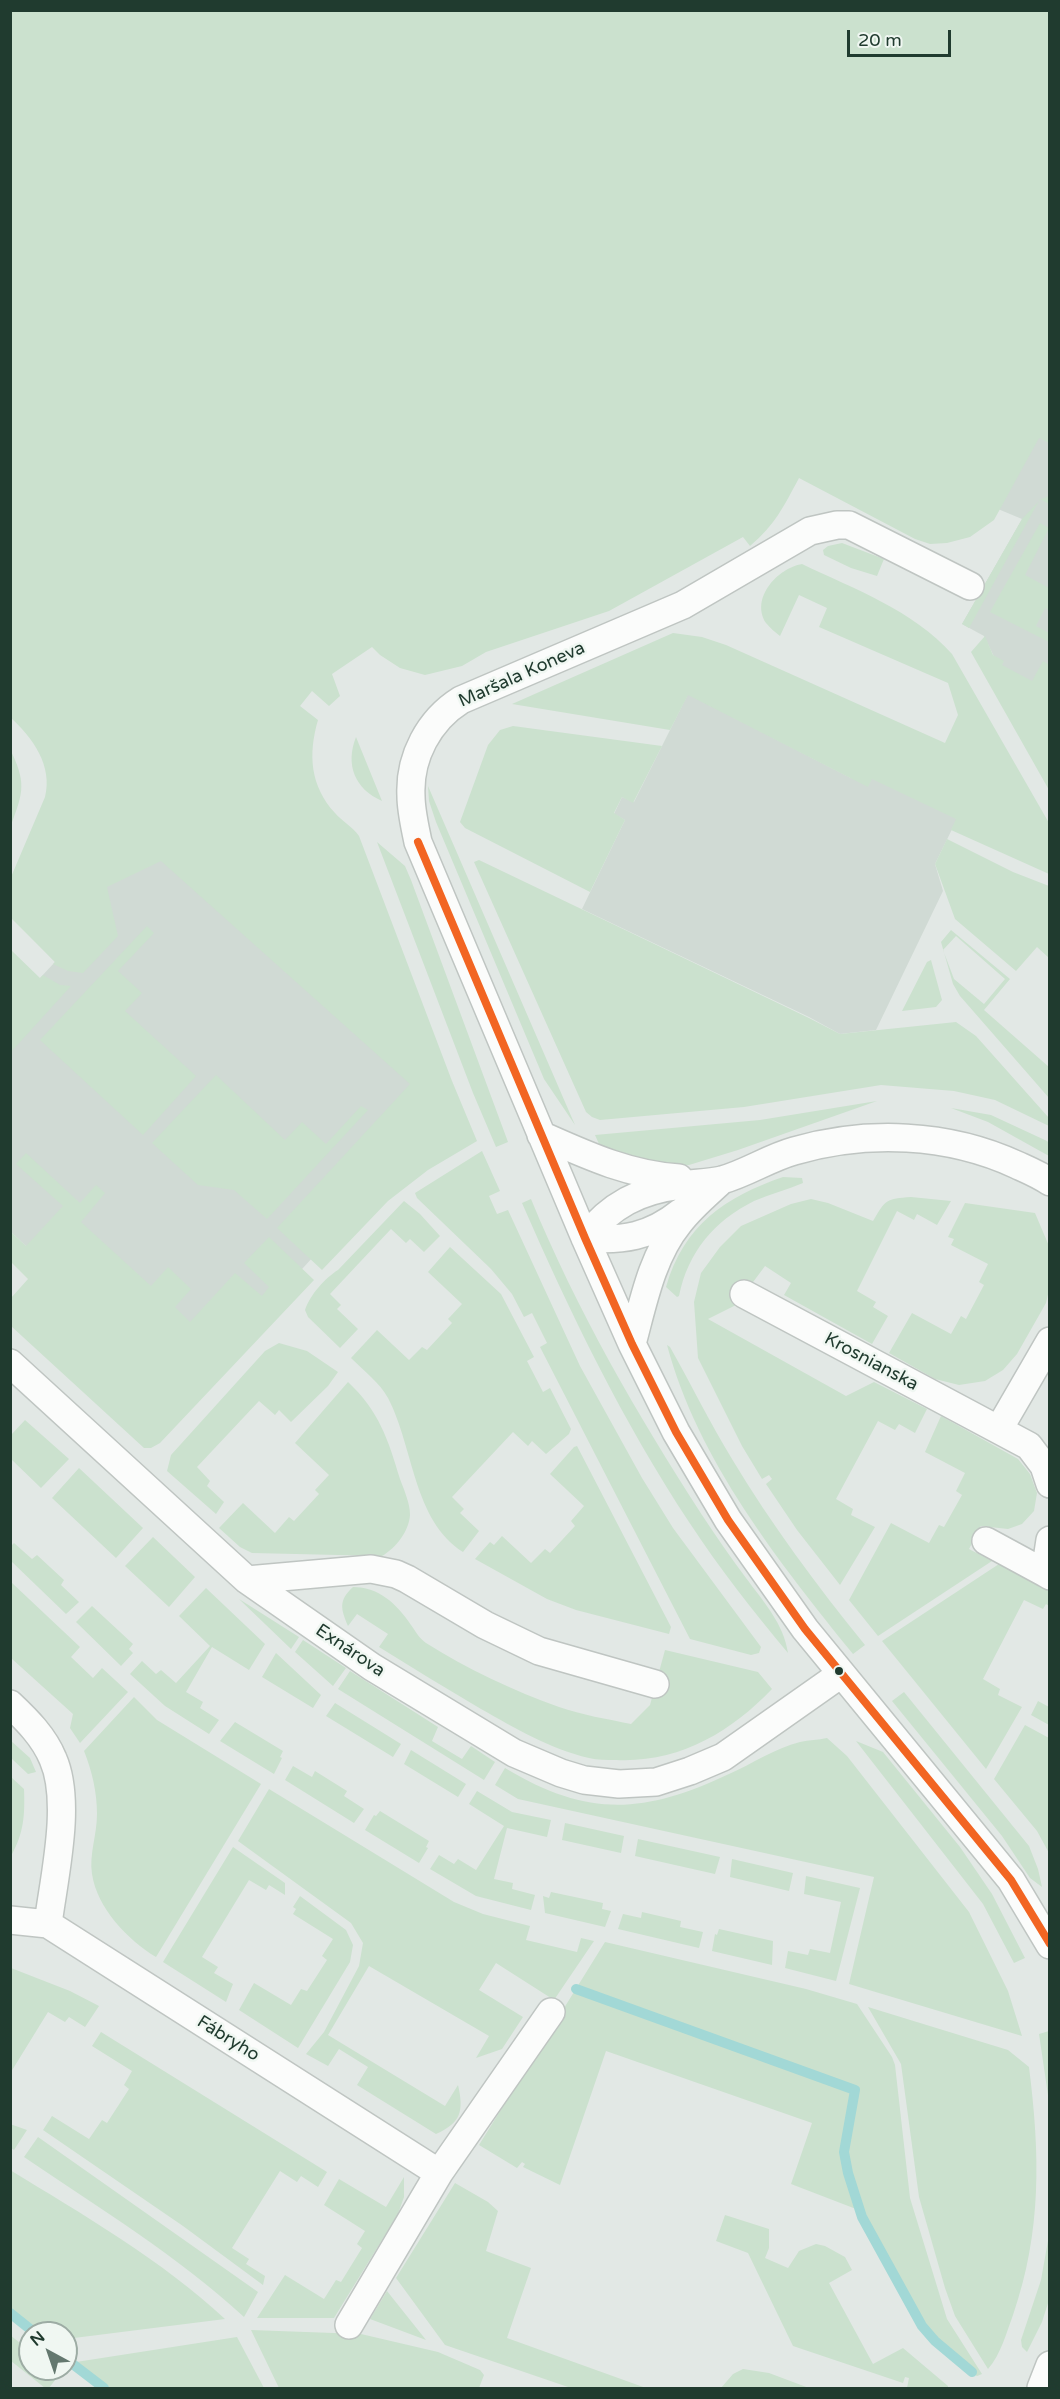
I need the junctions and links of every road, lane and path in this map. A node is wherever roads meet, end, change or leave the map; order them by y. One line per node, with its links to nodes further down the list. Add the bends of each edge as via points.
1 (970, 586): 2 (street, Maršala Koneva, via 849,525 823,527 683,605 461,700 433,723 418,754 410,794 418,842)
2 (541, 1135): 3 (street, via 627,1170 652,1176); 5 (street, Maršala Koneva)
3 (722, 1180): 4 (street, via 793,1151 844,1139 900,1137 947,1143 1000,1158); 5 (street, via 656,1230 622,1238); 5 (street, via 668,1186 640,1194 607,1213); 8 (street, via 666,1241 646,1292)
4 (1050, 1182)
5 (585, 1238): 8 (street, Maršala Koneva)
6 (744, 1294): 10 (street, Krosnianska)
7 (1050, 1341): 10 (street)
8 (632, 1344): 16 (street, Maršala Koneva, via 676,1432 728,1520)
9 (10, 1363): 15 (street, Exnárova)
10 (999, 1429): 11 (street, Krosnianska, via 1029,1446 1044,1466)
11 (1050, 1484)
12 (1050, 1540): 14 (street)
13 (986, 1541): 14 (street)
14 (1047, 1574)
15 (247, 1580): 16 (street, Exnárova, via 372,1667 514,1753 584,1780 656,1782 690,1771 723,1756); 17 (street, via 385,1571 407,1579 485,1625 539,1651)
16 (841, 1674): 21 (street, Maršala Koneva, via 1011,1880)
17 (655, 1684)
18 (10, 1704): 20 (street, via 42,1739 58,1773 58,1851)
19 (10, 1920): 20 (street, Fábryho)
20 (48, 1924): 23 (street, Fábryho)
21 (1050, 1945)
22 (551, 2012): 23 (street)
23 (439, 2173): 24 (street)
24 (349, 2325)
25 (1050, 2365): 26 (street)
26 (1041, 2388)

